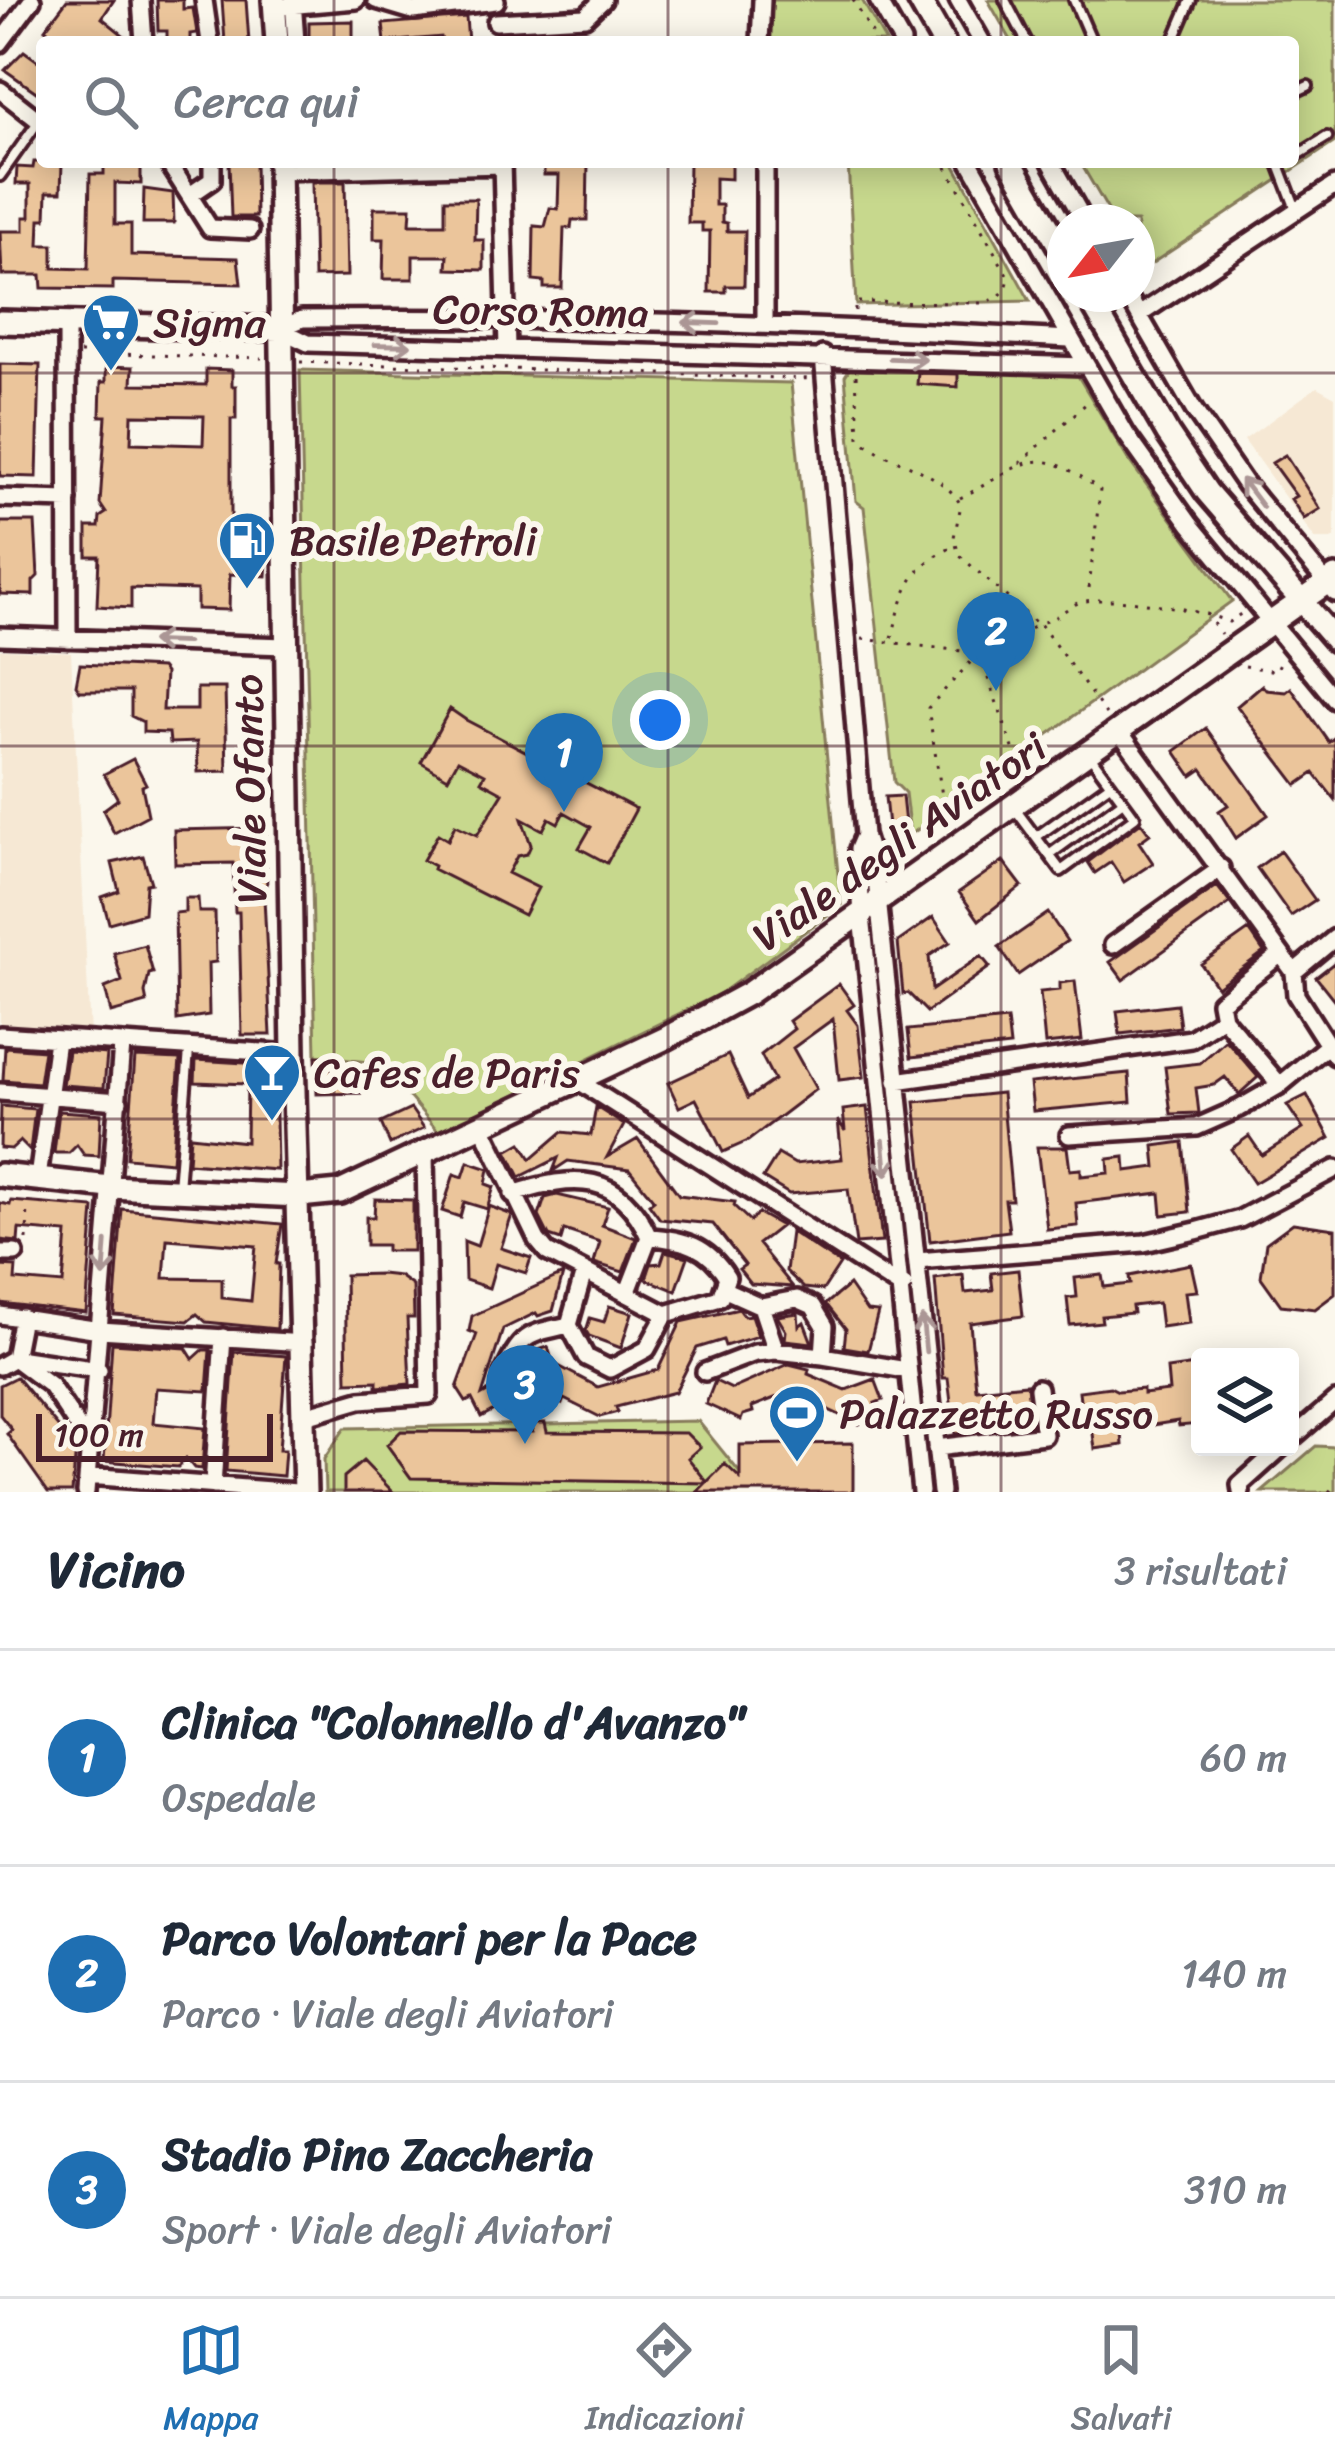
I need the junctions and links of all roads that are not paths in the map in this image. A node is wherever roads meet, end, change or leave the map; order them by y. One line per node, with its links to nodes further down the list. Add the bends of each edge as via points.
1 (32, 0): 29 (street)
2 (141, 0): 17 (street)
3 (204, 0): 18 (street)
4 (356, 0): 15 (street)
5 (376, 0): 6 (street, via 413,10)
6 (496, 0): 16 (street)
7 (603, 0): 16 (street, via 585,17)
8 (762, 0): 22 (street)
9 (878, 0): 23 (street)
10 (919, 0): 24 (main road)
11 (958, 0): 25 (street)
12 (1005, 0): 26 (lane)
13 (1074, 0): 27 (lane)
14 (1191, 0): 28 (lane)
15 (284, 3): 19 (main road); 20 (street)
16 (496, 22): 21 (street)
17 (144, 36)
18 (209, 36)
19 (278, 36)
20 (294, 36)
21 (497, 36)
22 (760, 36)
23 (899, 36)
24 (940, 36)
25 (979, 36)
26 (1025, 36)
27 (1089, 36)
28 (1175, 36)
29 (0, 43)
30 (1308, 86): 32 (lane)
31 (0, 90): 33 (street)
32 (1299, 90)
33 (36, 119)
34 (36, 127): 46 (lane)
35 (1327, 137): 36 (lane)
36 (1299, 153)
37 (172, 168): 48 (street)
38 (212, 168): 48 (street, via 212,180)
39 (279, 168): 62 (main road, Viale Ofanto)
40 (502, 168): 56 (street)
41 (765, 168): 59 (street)
42 (973, 168): 63 (street)
43 (1014, 168): 51 (main road)
44 (1054, 168): 49 (street)
45 (1286, 168): 50 (lane)
46 (0, 176)
47 (1335, 185): 50 (street)
48 (190, 195): 52 (street, via 210,228)
49 (1075, 204)
50 (1297, 210): 55 (street)
51 (1047, 225)
52 (250, 230)
53 (1097, 312): 71 (main road, via 1207,491)
54 (1137, 312): 55 (street)
55 (1139, 315): 70 (street, one-way to 55, via 1245,484)
56 (506, 317): 59 (street, Corso Roma, one-way to 56); 62 (street, Corso Roma, via 302,320); 64 (street)
57 (0, 322): 58 (main road, Corso Roma)
58 (67, 324): 62 (main road, Corso Roma); 69 (street)
59 (765, 325): 60 (street, Corso Roma)
60 (802, 326): 61 (street, Corso Roma); 65 (street)
61 (838, 327): 63 (street, Corso Roma); 66 (street)
62 (279, 329): 64 (street, Corso Roma, one-way to 64, via 308,343); 76 (main road, Viale Ofanto)
63 (1070, 339): 67 (street)
64 (506, 348): 65 (street, Corso Roma)
65 (804, 355): 66 (street, Corso Roma)
66 (839, 356): 67 (street, Corso Roma, one-way to 67); 86 (street, via 825,379 864,835 857,849)
67 (1085, 366): 72 (street, via 1190,524)
68 (0, 498): 69 (street)
69 (68, 500): 74 (street)
70 (1332, 585): 71 (main road, Viale degli Aviatori)
71 (1302, 601): 72 (main road, Viale degli Aviatori); 75 (main road)
72 (1272, 624): 77 (street); 78 (main road, Viale degli Aviatori)
73 (0, 636): 74 (street)
74 (68, 639): 76 (street, one-way to 74)
75 (1335, 640)
76 (286, 646): 97 (main road, Viale Ofanto)
77 (1335, 700)
78 (1120, 732): 79 (main road, Viale degli Aviatori); 85 (street)
79 (1089, 754): 80 (lane); 82 (main road, Viale degli Aviatori)
80 (1110, 784): 81 (lane); 83 (lane)
81 (1123, 801): 84 (lane); 84 (lane, via 1135,817 1060,871)
82 (1022, 802): 83 (lane); 86 (main road, Viale degli Aviatori)
83 (1036, 837): 84 (lane)
84 (1049, 855)
85 (1221, 868): 88 (street); 89 (street)
86 (870, 910): 98 (street); 99 (main road, Viale degli Aviatori, via 749,993)
87 (1335, 938): 90 (street)
88 (1113, 945)
89 (1281, 954): 90 (street); 91 (street, via 1220,1002)
90 (1294, 972): 96 (street, via 1295,995)
91 (1223, 1018): 100 (street, via 1191,1039); 101 (street)
92 (0, 1035): 93 (street)
93 (57, 1040): 94 (street); 103 (street)
94 (122, 1045): 95 (street); 105 (street)
95 (189, 1050): 97 (street); 114 (lane)
96 (1331, 1051): 101 (street)
97 (293, 1054): 116 (main road, Viale Ofanto)
98 (884, 1056): 100 (street); 106 (street)
99 (577, 1080): 107 (main road, Viale degli Aviatori); 123 (street)
100 (896, 1081): 104 (street)
101 (1280, 1084): 108 (street, via 1197,1127)
102 (0, 1092): 103 (street)
103 (50, 1096): 105 (street); 112 (street)
104 (898, 1100): 106 (lane); 117 (street)
105 (119, 1101): 113 (street)
106 (880, 1102): 118 (street, one-way to 118)
107 (482, 1126): 109 (main road, Viale degli Aviatori); 115 (street)
108 (1070, 1135)
109 (425, 1152): 116 (main road, Viale degli Aviatori, via 340,1192); 143 (street, via 429,1395)
110 (1335, 1168): 120 (street, via 1240,1219 1144,1243)
111 (0, 1175): 112 (main road, Viale degli Aviatori)
112 (33, 1178): 113 (main road, Viale degli Aviatori)
113 (110, 1187): 114 (main road, Viale degli Aviatori); 131 (street, one-way to 131)
114 (178, 1190): 116 (main road, Viale degli Aviatori)
115 (513, 1194): 119 (street, via 577,1179 613,1190 635,1206); 121 (street, via 537,1240)
116 (299, 1196): 133 (main road, Viale Ofanto)
117 (914, 1233): 118 (lane); 120 (street)
118 (892, 1234): 123 (street)
119 (649, 1238): 124 (street, via 680,1239 714,1255 727,1277); 125 (street)
120 (917, 1262): 122 (street)
121 (584, 1272): 125 (street); 130 (street)
122 (919, 1284): 123 (street); 146 (street, one-way to 122)
123 (897, 1285): 138 (street)
124 (723, 1289): 126 (street); 127 (street, via 720,1298)
125 (627, 1294): 127 (street)
126 (761, 1306): 134 (street); 135 (street, via 797,1299 813,1306 825,1326)
127 (665, 1314): 130 (street, via 647,1349 610,1369 586,1357)
128 (0, 1316): 129 (street)
129 (22, 1317): 131 (street); 136 (street)
130 (569, 1325): 140 (street, via 517,1344)
131 (100, 1330): 132 (street); 137 (street)
132 (223, 1337): 133 (street); 153 (street)
133 (304, 1343): 143 (main road, Viale Ofanto)
134 (776, 1351): 135 (street); 139 (street)
135 (823, 1355): 138 (street)
136 (7, 1362): 137 (street); 147 (street, via 50,1385)
137 (98, 1370): 147 (street)
138 (906, 1370): 145 (street)
139 (706, 1372)
140 (503, 1375)
141 (1038, 1388): 146 (street, via 1044,1435)
142 (1335, 1401): 144 (street)
143 (305, 1415): 155 (main road, Viale Ofanto)
144 (1299, 1432)
145 (914, 1434): 146 (lane); 150 (street)
146 (935, 1440): 151 (street)
147 (91, 1448): 149 (street)
148 (1272, 1456): 156 (street)
149 (87, 1484): 152 (street)
150 (920, 1484): 151 (lane)
151 (940, 1484)
152 (136, 1486): 153 (street)
153 (213, 1486): 154 (street)
154 (257, 1490): 155 (street)
155 (301, 1492)
156 (1241, 1492)

